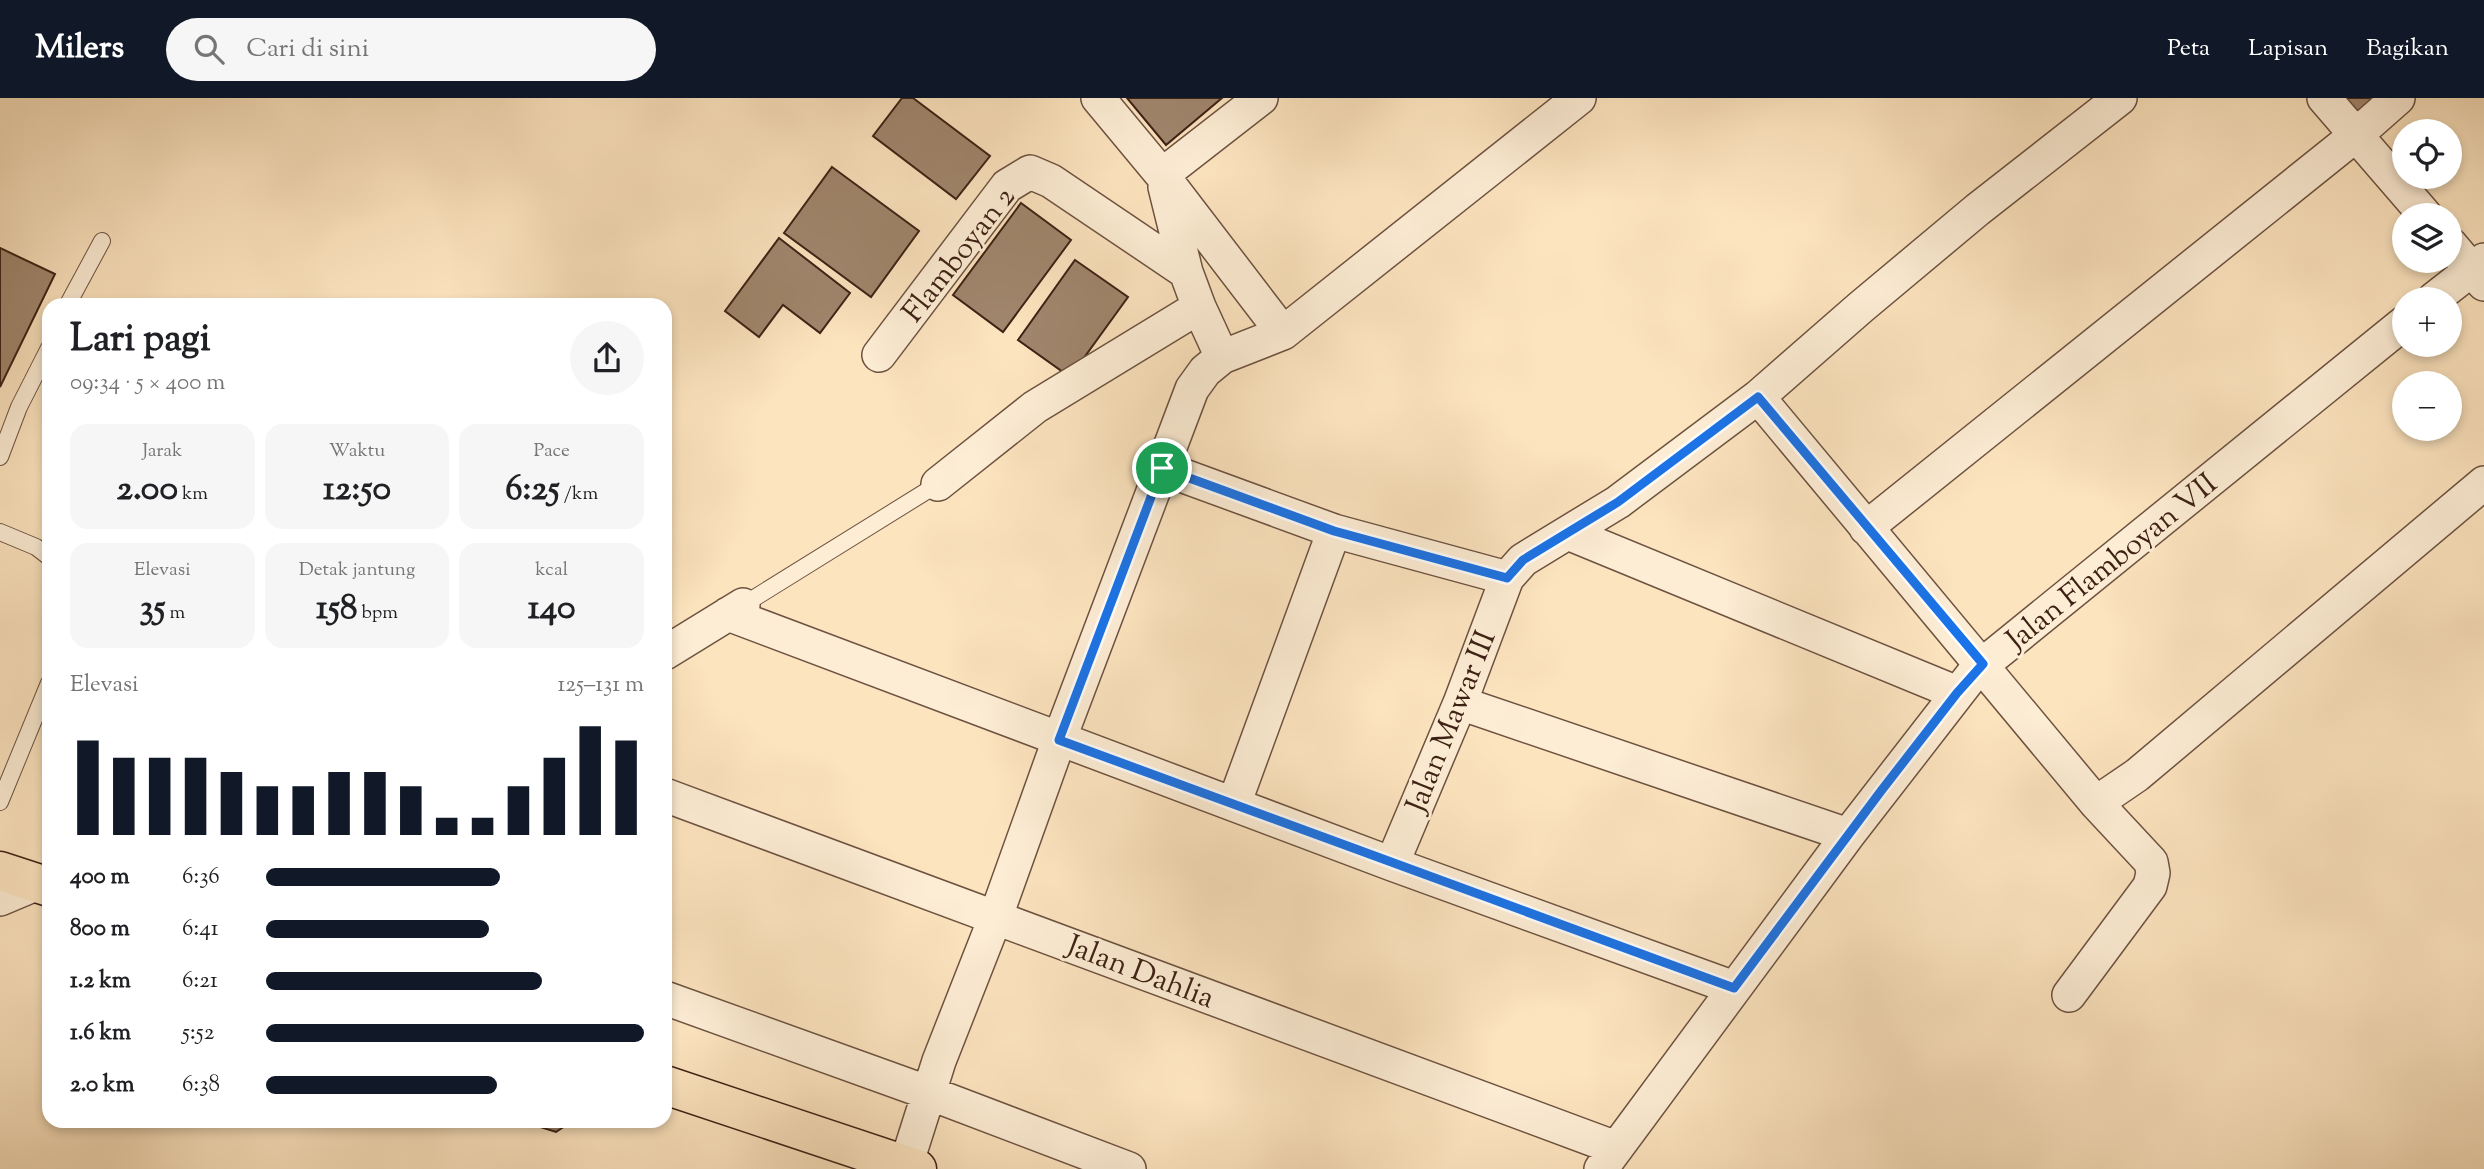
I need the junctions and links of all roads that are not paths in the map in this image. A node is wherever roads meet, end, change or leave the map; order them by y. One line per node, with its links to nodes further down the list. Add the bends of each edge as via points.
1 (1098, 98): 8 (street)
2 (1261, 98): 8 (street)
3 (1579, 98): 17 (street)
4 (2120, 98): 22 (street, via 1966,219)
5 (2325, 98): 7 (street)
6 (2398, 98): 7 (street)
7 (2356, 135): 9 (street); 27 (street)
8 (1162, 175): 13 (street); 17 (street)
9 (2415, 203)
10 (103, 241): 15 (lane)
11 (2462, 255): 12 (street)
12 (2480, 271): 14 (street)
13 (1186, 272): 16 (street); 19 (street, Flamboyan 2, via 1051,181 1030,172 1007,186)
14 (2454, 287)
15 (71, 298)
16 (1199, 307): 20 (street); 26 (street, via 1035,407)
17 (1283, 332): 20 (street)
18 (2392, 333): 35 (street, Jalan Flamboyan VII)
19 (879, 355)
20 (1222, 357): 24 (street, via 1192,389)
21 (42, 362): 23 (lane)
22 (1758, 397): 27 (street); 30 (street)
23 (0, 457)
24 (1162, 468): 28 (street); 39 (street)
25 (2484, 483): 42 (street, via 2137,775)
26 (938, 484): 33 (lane)
27 (1866, 528): 35 (street)
28 (1334, 531): 32 (street); 43 (street)
29 (0, 532): 31 (lane)
30 (1569, 533): 32 (street, via 1523,560); 36 (street)
31 (42, 552)
32 (1507, 578): 38 (street, Jalan Mawar III)
33 (735, 609): 34 (street); 39 (street)
34 (672, 649)
35 (1983, 664): 36 (street, Jalan Flamboyan VII); 42 (street)
36 (1957, 693): 44 (street, Jalan Flamboyan VII)
37 (42, 700): 41 (lane)
38 (1460, 702): 44 (street); 45 (street, Jalan Mawar III)
39 (1059, 740): 43 (street); 50 (street)
40 (672, 797): 50 (street, Jalan Dahlia)
41 (0, 802)
42 (2096, 803): 52 (street, via 2151,862 2153,873 2150,886)
43 (1234, 804): 45 (street)
44 (1848, 835): 51 (street, Jalan Flamboyan VII)
45 (1392, 864): 51 (street)
46 (0, 871): 47 (main road)
47 (42, 885)
48 (42, 885): 49 (street)
49 (0, 899)
50 (996, 916): 55 (street); 56 (street, Jalan Dahlia)
51 (1734, 988): 56 (street, Jalan Flamboyan VII)
52 (2069, 995)
53 (672, 1001): 55 (street)
54 (672, 1087): 57 (main road)
55 (929, 1093): 57 (street); 58 (street)
56 (1609, 1159)
57 (912, 1167)
58 (1129, 1169)

